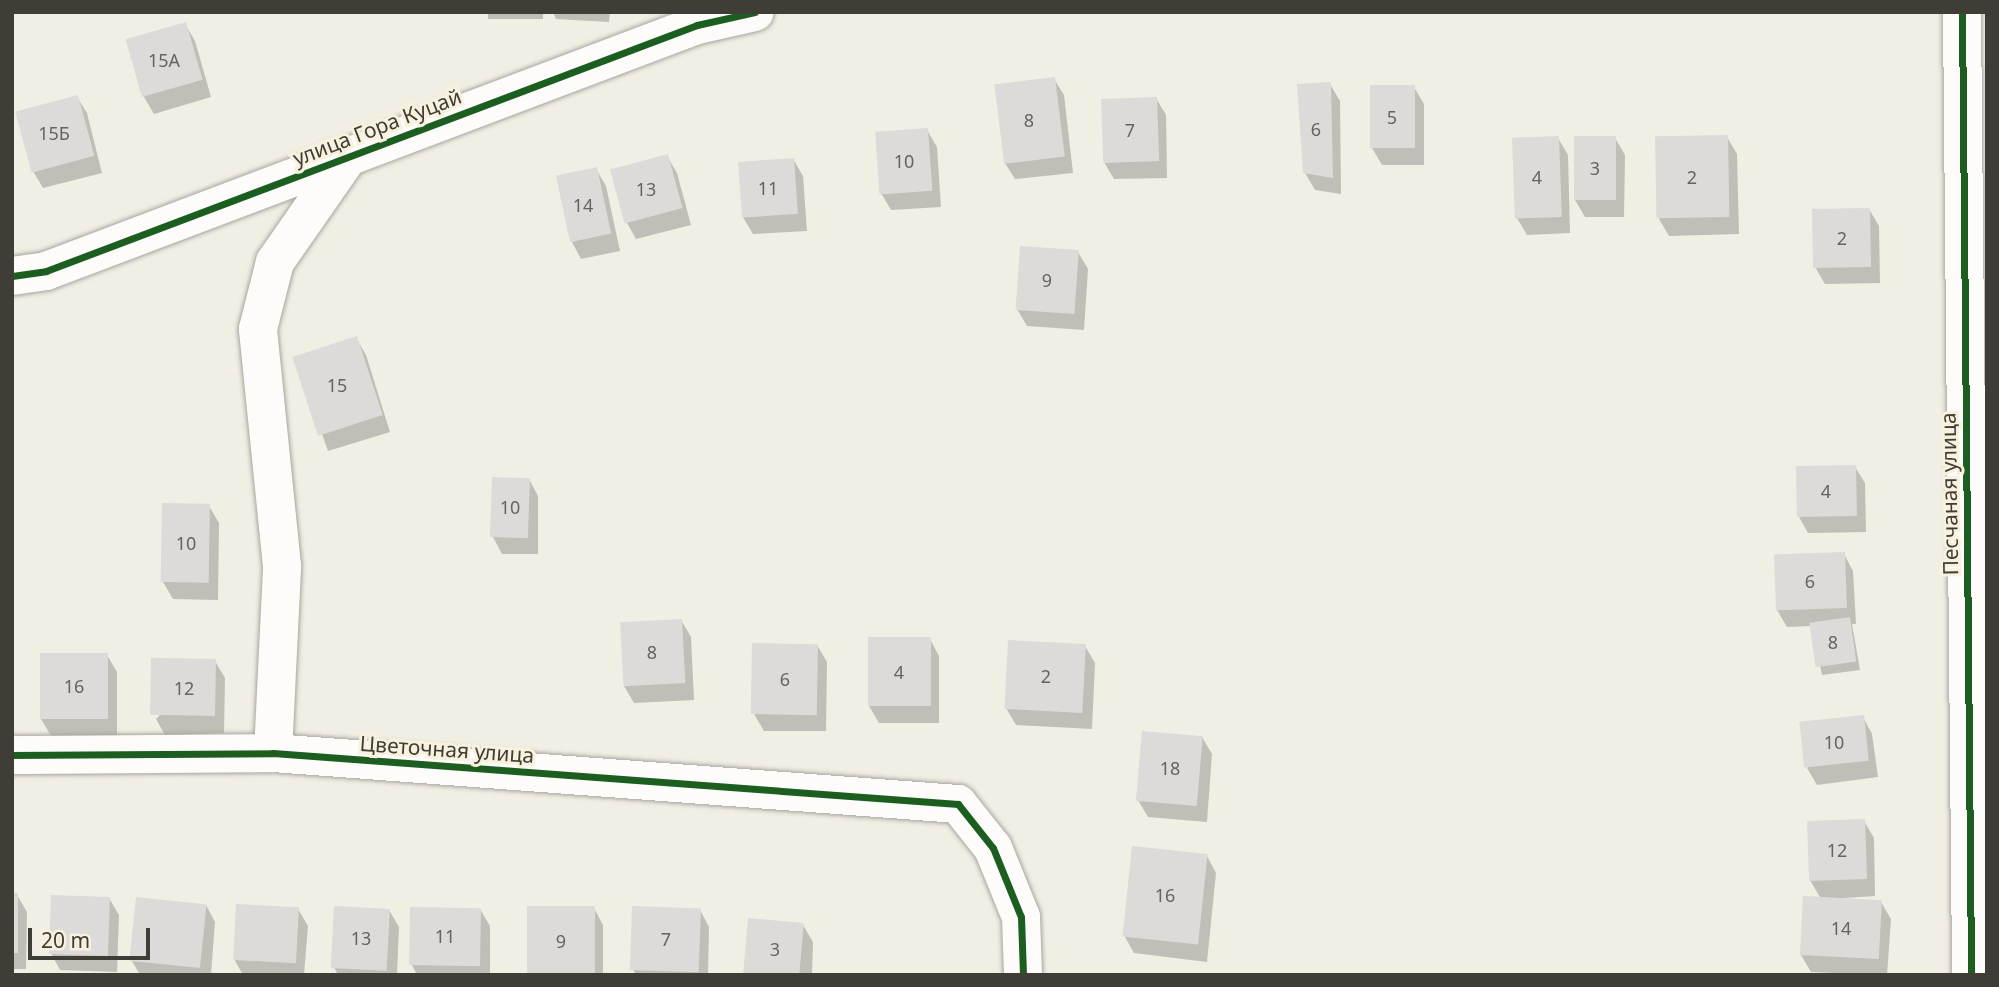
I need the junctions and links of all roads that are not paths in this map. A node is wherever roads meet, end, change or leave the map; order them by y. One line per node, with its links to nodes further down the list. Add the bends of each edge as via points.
1 (1962, 12): 8 (street, Песчаная улица)
2 (750, 13): 3 (street, улица Гора Куцай, via 697,25)
3 (348, 156): 4 (street, улица Гора Куцай, via 46,271); 5 (street, via 275,262 258,328 282,566)
4 (12, 276)
5 (273, 753): 6 (street, Цветочная улица); 7 (street, Цветочная улица, via 958,804 993,848 1021,917)
6 (12, 755)
7 (1023, 975)
8 (1971, 975)

